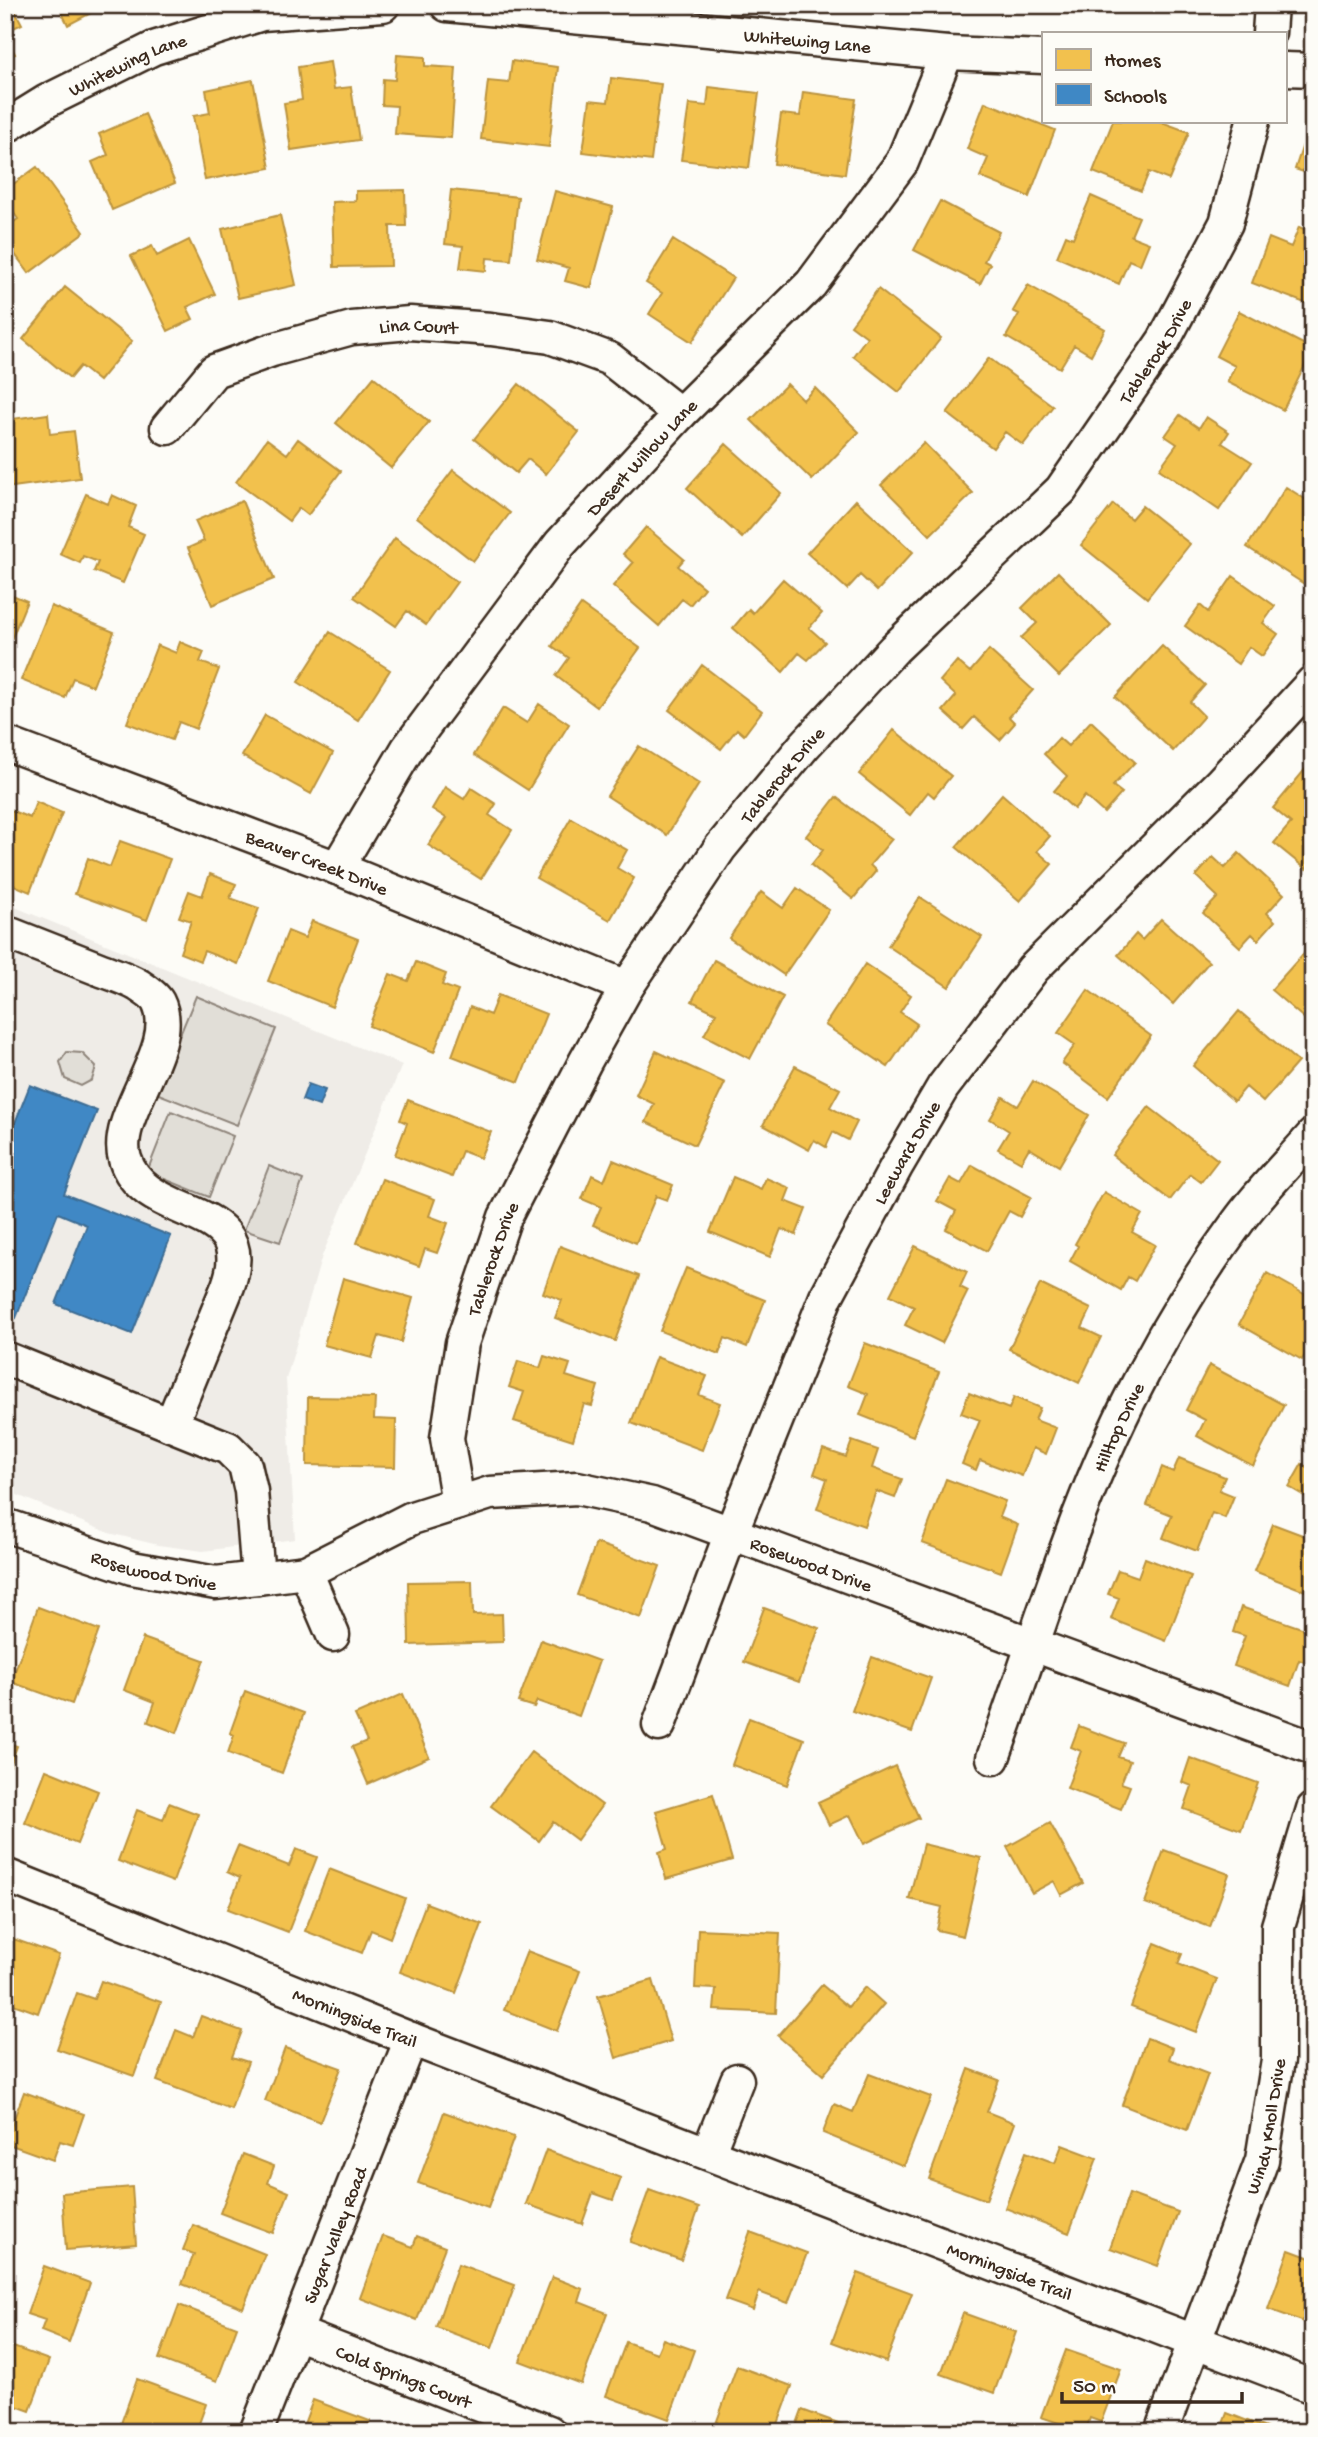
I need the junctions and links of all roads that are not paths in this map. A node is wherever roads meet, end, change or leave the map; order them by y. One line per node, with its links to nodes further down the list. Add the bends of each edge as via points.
1 (383, 5): 10 (street, Whitewing Lane, via 262,15 166,44 47,101)
2 (447, 5): 5 (street, Whitewing Lane)
3 (1271, 5): 4 (street)
4 (1269, 32)
5 (947, 53): 6 (street, Whitewing Lane); 11 (street, Desert Willow Lane, via 902,162 811,284)
6 (1042, 57)
7 (1286, 69): 8 (street)
8 (1313, 70)
9 (1253, 122): 17 (street, Tablerock Drive, via 1226,223 1164,340 1061,490 894,649 804,746 720,848)
10 (5, 127)
11 (680, 414): 12 (street, Lina Court, via 610,359 550,337 410,323 352,328 272,349 214,371); 15 (street, Desert Willow Lane, via 560,544 408,748)
12 (167, 428)
13 (1313, 682): 23 (street, Leeward Drive, via 1221,782 1033,969 943,1087 826,1297)
14 (5, 743): 15 (street, Beaver Creek Drive)
15 (337, 868): 17 (street, Beaver Creek Drive)
16 (5, 932): 20 (street, via 138,985 158,1000 164,1023 127,1127 124,1158 138,1185 215,1224 225,1232 235,1255 228,1286)
17 (627, 987): 21 (street, Tablerock Drive, via 505,1217 462,1343 447,1438)
18 (1313, 1135): 27 (street, Hilltop Drive, via 1238,1221 1158,1346 1126,1407 1067,1546)
19 (5, 1358): 20 (street)
20 (171, 1424): 25 (street, via 228,1448 245,1465)
21 (458, 1503): 23 (street, Rosewood Drive, via 490,1493 578,1488 652,1504); 24 (street, Rosewood Drive, via 412,1518)
22 (5, 1525): 25 (street, Rosewood Drive, via 132,1568 216,1583)
23 (731, 1533): 27 (street, Rosewood Drive); 28 (street, Leeward Drive)
24 (306, 1572): 25 (street, Rosewood Drive); 26 (street)
25 (258, 1578)
26 (333, 1635)
27 (1034, 1645): 29 (street, Rosewood Drive); 30 (street, Hilltop Drive)
28 (659, 1725)
29 (1313, 1748)
30 (993, 1758)
31 (1313, 1809): 37 (street, Windy Knoll Drive, via 1278,1926 1278,2060 1262,2160)
32 (5, 1875): 33 (street, Morningside Trail)
33 (411, 2039): 35 (street, Morningside Trail); 36 (street, Sugar Valley Road)
34 (737, 2080): 35 (street)
35 (708, 2153): 37 (street, Morningside Trail)
36 (296, 2333): 39 (street, Sugar Valley Road); 40 (street, Cold Springs Court)
37 (1194, 2341): 38 (street, Morningside Trail); 41 (street, Windy Knoll Drive)
38 (1313, 2387)
39 (256, 2432)
40 (549, 2432)
41 (1161, 2432)

